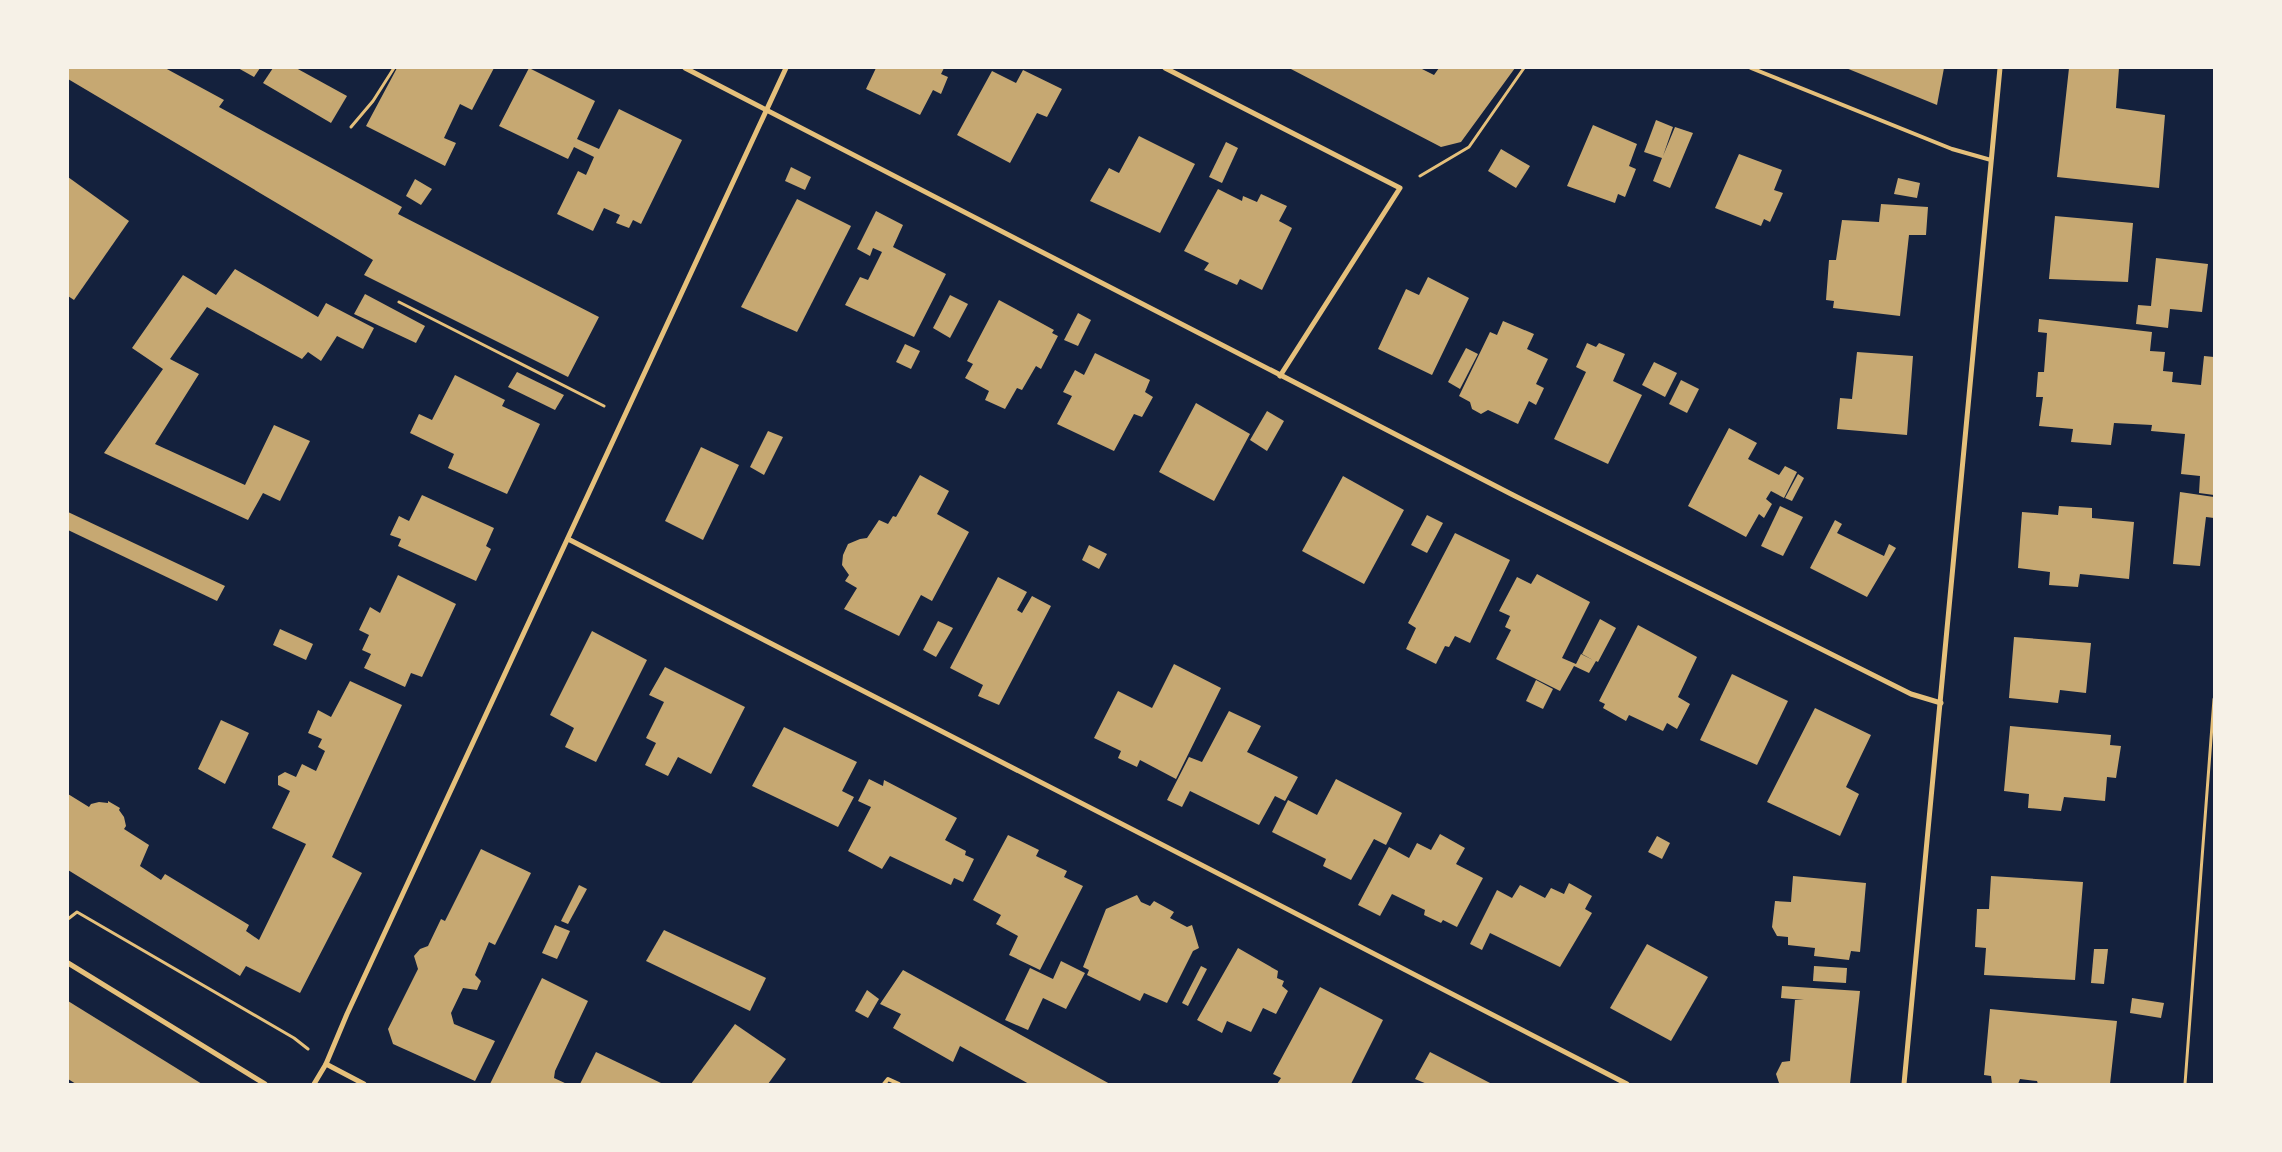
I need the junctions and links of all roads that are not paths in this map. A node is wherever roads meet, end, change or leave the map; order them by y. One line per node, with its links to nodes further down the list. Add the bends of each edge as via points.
1 (685, 68): 6 (street)
2 (786, 68): 6 (street)
3 (1165, 68): 8 (street, via 1400,188)
4 (1751, 68): 7 (lane, via 1952,149)
5 (2000, 68): 7 (street)
6 (767, 109): 8 (street); 9 (street)
7 (1991, 160): 10 (street)
8 (1280, 376): 10 (street, via 1911,694)
9 (568, 539): 12 (street); 18 (street)
10 (1941, 703): 19 (street)
11 (68, 963): 13 (street)
12 (326, 1064): 14 (street); 15 (street)
13 (264, 1084)
14 (314, 1084)
15 (364, 1084)
16 (884, 1084): 17 (lane, via 888,1079)
17 (899, 1084)
18 (1627, 1084)
19 (1904, 1084)

